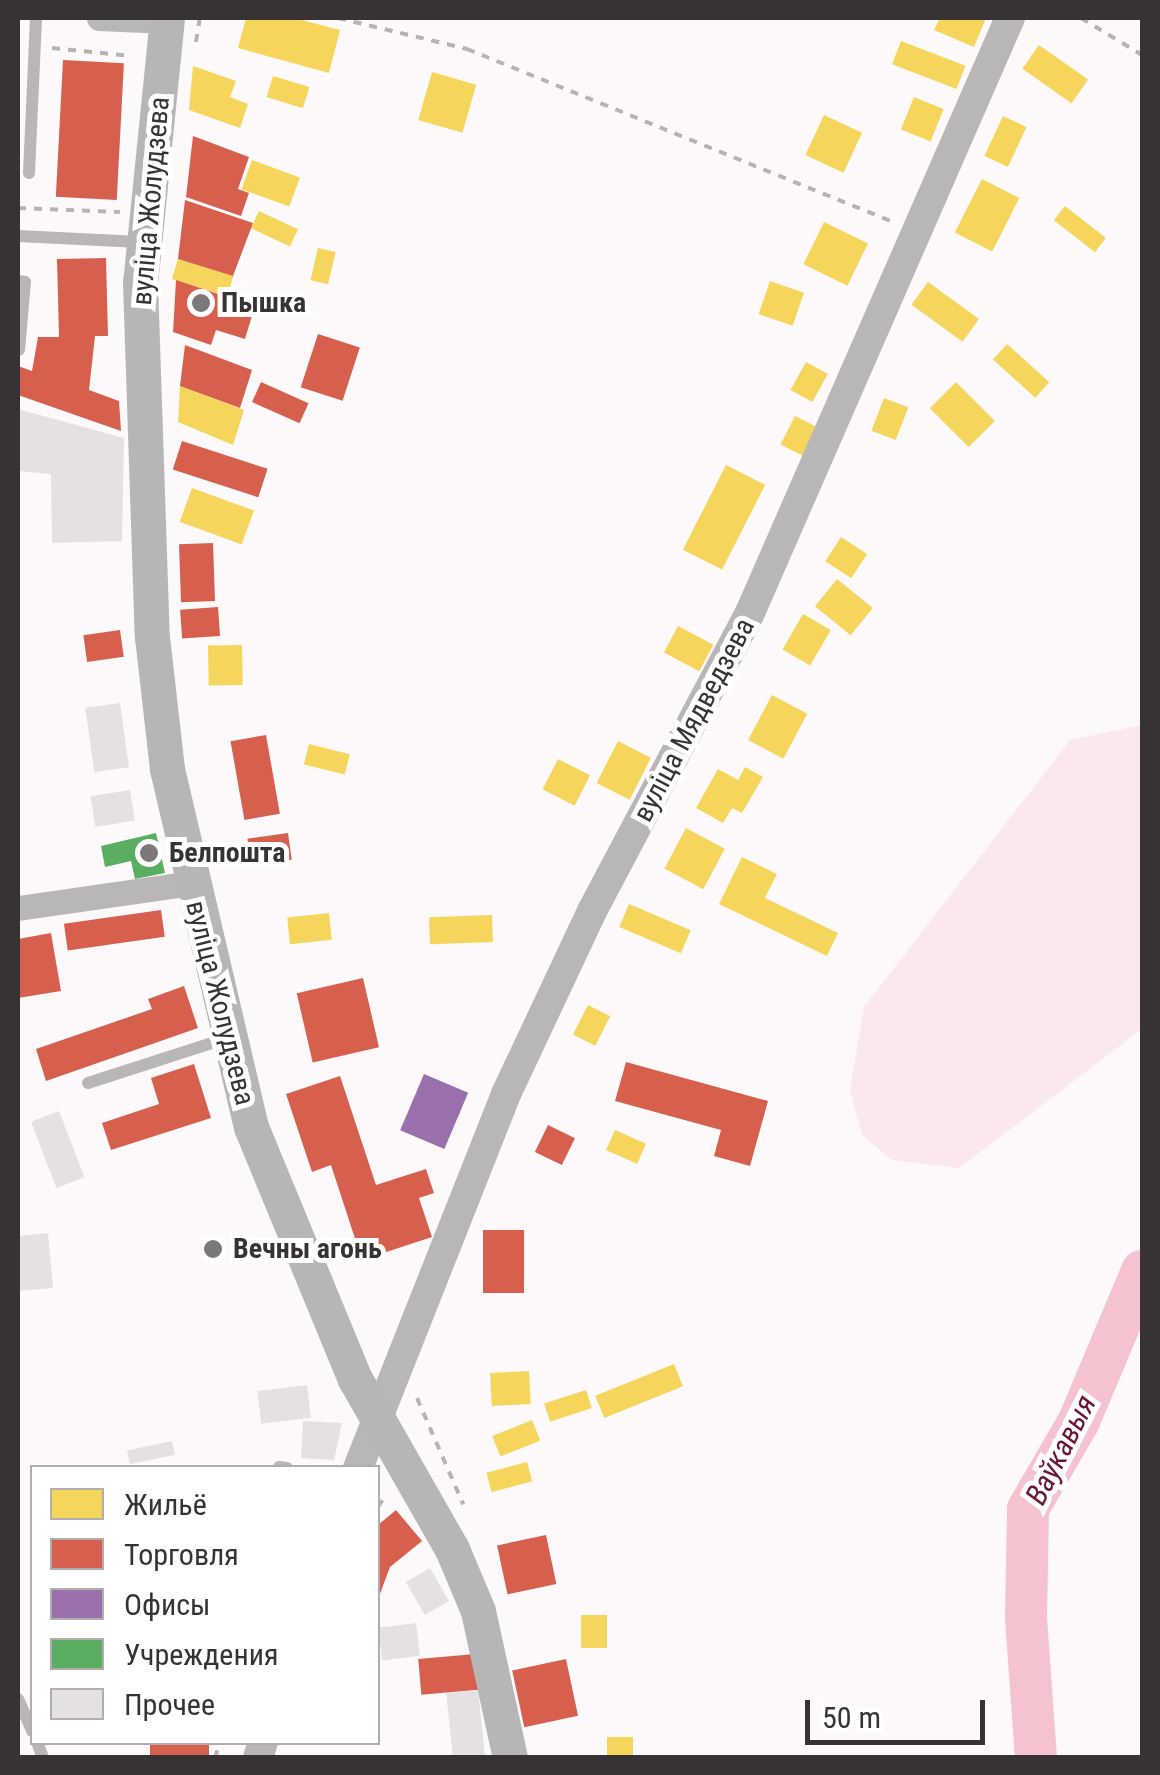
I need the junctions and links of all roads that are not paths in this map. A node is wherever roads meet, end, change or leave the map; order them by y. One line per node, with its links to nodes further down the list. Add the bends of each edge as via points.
1 (36, 18): 5 (lane)
2 (99, 18): 4 (street)
3 (1010, 18): 14 (street, вуліца Мядведзева, via 749,615 592,911 506,1094)
4 (178, 19): 7 (main road, вуліца Жолудзева)
5 (29, 174)
6 (18, 236): 7 (lane)
7 (144, 242): 10 (main road, вуліца Жолудзева, via 152,637 167,770)
8 (18, 281): 9 (lane, via 25,282)
9 (19, 350)
10 (191, 883): 11 (street); 12 (main road, вуліца Жолудзева)
11 (18, 908)
12 (227, 1038): 13 (lane); 14 (main road, вуліца Жолудзева, via 251,1127 310,1280)
13 (88, 1082)
14 (375, 1421): 15 (street, вуліца Мядведзева); 18 (main road, вуліца Жолудзева, via 452,1549 471,1595)
15 (359, 1465)
16 (18, 1699): 17 (lane)
17 (29, 1716)
18 (510, 1758)

